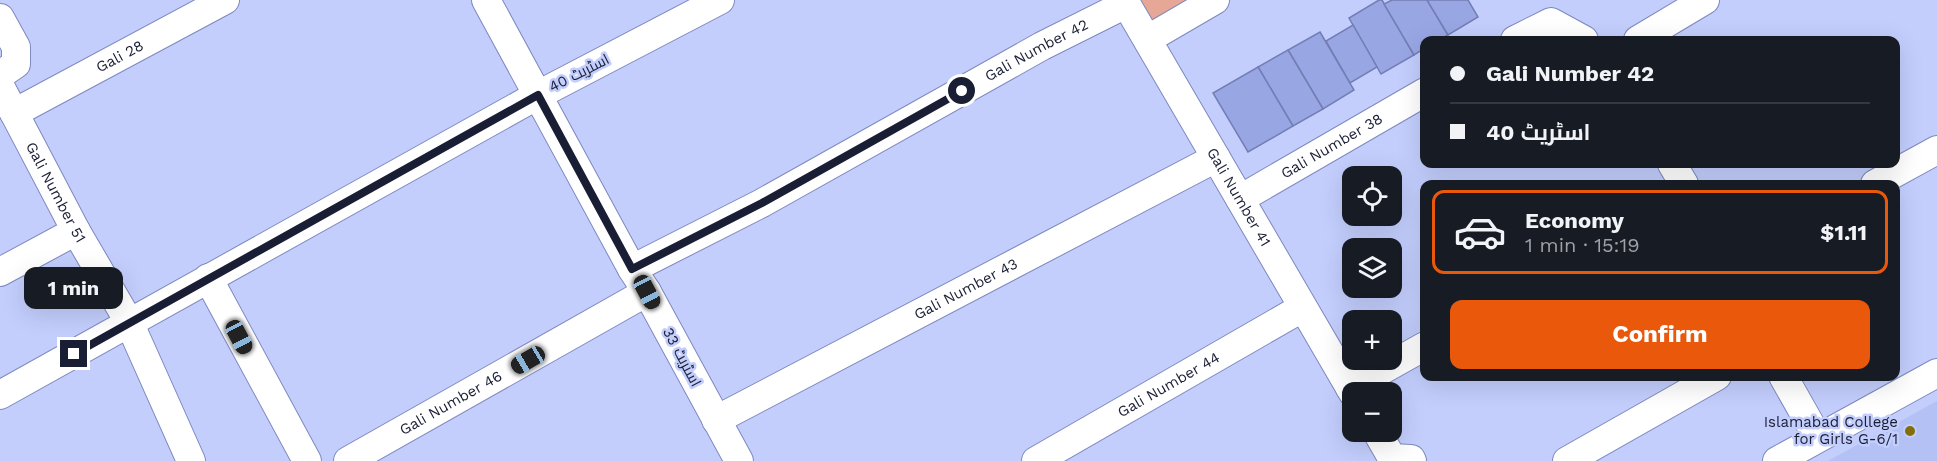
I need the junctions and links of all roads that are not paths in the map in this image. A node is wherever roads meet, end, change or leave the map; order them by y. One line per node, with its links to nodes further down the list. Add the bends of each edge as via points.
1 (225, 0): 15 (street, Gali 28)
2 (486, 0): 13 (street, اسٹریٹ 33)
3 (720, 0): 13 (street, اسٹریٹ 40)
4 (1215, 0): 11 (street)
5 (1705, 0): 10 (street)
6 (1125, 2): 11 (street, Gali Number 41); 23 (street, Gali Number 42, via 762,203)
7 (0, 18): 12 (street, Gali Number 51, via 16,47)
8 (1523, 36): 9 (street, via 1551,22)
9 (1577, 36)
10 (1645, 36)
11 (1148, 39): 17 (street, Gali Number 41)
12 (5, 75): 15 (street, Gali Number 51)
13 (538, 95): 22 (street, اسٹریٹ 40); 23 (street, اسٹریٹ 33)
14 (1420, 95): 19 (street, Gali Number 38)
15 (14, 113): 20 (street, Gali Number 51)
16 (1937, 150): 18 (street)
17 (1216, 158): 19 (street, Gali Number 41); 33 (street, Gali Number 43)
18 (1882, 180)
19 (1240, 199): 24 (street, Gali Number 41)
20 (76, 231): 21 (street); 25 (street, Gali Number 51)
21 (0, 272)
22 (208, 279): 25 (street, اسٹریٹ 40); 36 (street)
23 (640, 281): 33 (street, اسٹریٹ 33); 39 (street, Gali Number 46)
24 (1302, 308): 30 (street, Gali Number 41); 41 (street, Gali Number 44)
25 (129, 322): 32 (street, اسٹریٹ 40); 38 (street, Gali Number 51)
26 (1420, 349): 31 (street)
27 (1937, 373): 34 (street)
28 (1708, 381): 42 (street)
29 (1786, 381): 34 (street)
30 (1347, 382)
31 (1367, 382)
32 (0, 395)
33 (716, 420): 40 (street, اسٹریٹ 33)
34 (1818, 438): 43 (street)
35 (1384, 442): 37 (street)
36 (299, 458)
37 (1397, 460)
38 (191, 461)
39 (348, 461)
40 (739, 461)
41 (1036, 461)
42 (1567, 461)
43 (1777, 461)

